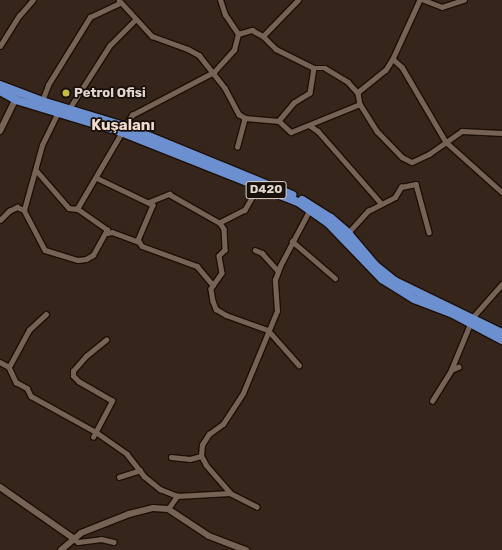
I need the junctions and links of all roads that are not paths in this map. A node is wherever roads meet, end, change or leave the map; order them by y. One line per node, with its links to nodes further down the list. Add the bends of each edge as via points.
1 (33, 0): 11 (street, via 18,16)
2 (220, 0): 9 (street, via 225,15)
3 (298, 0): 10 (street)
4 (420, 0): 12 (street)
5 (424, 0): 6 (street, via 442,7)
6 (464, 0)
7 (119, 1): 8 (street); 19 (street, via 90,17 48,85)
8 (135, 20): 14 (street, via 152,36 199,55); 22 (street, via 110,45)
9 (238, 34): 10 (street, via 252,30); 14 (street, via 234,50)
10 (263, 36): 13 (street, via 276,49)
11 (0, 46)
12 (393, 59): 17 (street, via 386,70); 29 (street, via 408,77)
13 (314, 68): 17 (street, via 325,68 348,82); 24 (street, via 310,93 294,104)
14 (214, 72): 23 (street, via 233,106); 26 (street, via 132,115)
15 (0, 85): 18 (highway, D420)
16 (0, 92): 18 (highway, D420)
17 (358, 93): 20 (street)
18 (17, 96): 19 (highway, D420); 21 (highway, D420); 27 (street)
19 (42, 101): 21 (highway, D420)
20 (360, 104): 25 (street); 29 (street, via 377,131 402,157 412,162)
21 (60, 109): 22 (highway, D420); 26 (highway, D420); 31 (street, via 42,145)
22 (69, 109): 26 (highway, D420)
23 (245, 118): 24 (street); 30 (street)
24 (279, 121): 25 (street, via 291,132)
25 (309, 125): 36 (street, via 318,131)
26 (122, 129): 32 (street); 33 (highway, D420)
27 (0, 131)
28 (502, 134): 29 (street, via 462,131)
29 (446, 142): 34 (street)
30 (237, 147)
31 (36, 170): 38 (street, via 69,208); 39 (street)
32 (97, 178): 35 (street); 38 (street)
33 (260, 184): 37 (highway, D420); 41 (street, via 245,210)
34 (502, 192)
35 (149, 202): 41 (street, via 169,194); 46 (street, via 153,204 142,227)
36 (381, 203): 42 (street, via 395,197 401,187 416,184 425,208); 44 (street, via 368,211)
37 (311, 207): 44 (highway, D420); 45 (street); 53 (highway, D420, via 382,279 414,299)
38 (78, 209): 43 (street, via 94,218)
39 (24, 210): 40 (street, via 17,207 8,211); 43 (street, via 40,243 45,250 52,253 78,260 86,259 92,255)
40 (0, 220)
41 (220, 223): 51 (street, via 224,229 225,250 219,256 222,273)
42 (429, 232)
43 (107, 233): 46 (street, via 112,232)
44 (348, 233): 53 (highway, D420, via 375,265 394,281)
45 (292, 241): 48 (street); 49 (street)
46 (139, 242): 51 (street, via 147,248 197,266)
47 (255, 250): 48 (street, via 262,253)
48 (278, 271): 54 (street, via 275,280 277,311)
49 (335, 278)
50 (502, 284): 53 (street)
51 (213, 285): 54 (street, via 211,289 216,309)
52 (46, 314): 60 (street, via 29,330)
53 (472, 320): 55 (highway, D420); 57 (highway, D420); 62 (street)
54 (268, 330): 59 (street); 65 (street, via 243,393 223,424 209,434 202,445)
55 (502, 333)
56 (106, 340): 64 (street, via 86,356 73,371 73,376 79,382 112,401)
57 (502, 340)
58 (0, 362): 60 (street)
59 (299, 365)
60 (9, 367): 64 (street, via 16,382 27,388 31,396)
61 (458, 367): 62 (street)
62 (451, 370): 63 (street)
63 (432, 401)
64 (94, 435): 67 (street, via 127,454)
65 (201, 456): 66 (street, via 190,459); 70 (street)
66 (170, 457)
67 (140, 470): 68 (street); 71 (street, via 160,489)
68 (120, 476)
69 (0, 487): 74 (street)
70 (230, 494): 71 (street); 72 (street)
71 (177, 496): 73 (street)
72 (256, 507)
73 (168, 509): 74 (street, via 153,508 129,514); 77 (street, via 209,536)
74 (73, 538): 75 (street, via 78,542 101,539); 76 (street)
75 (114, 542)
76 (61, 550)
77 (246, 550)

